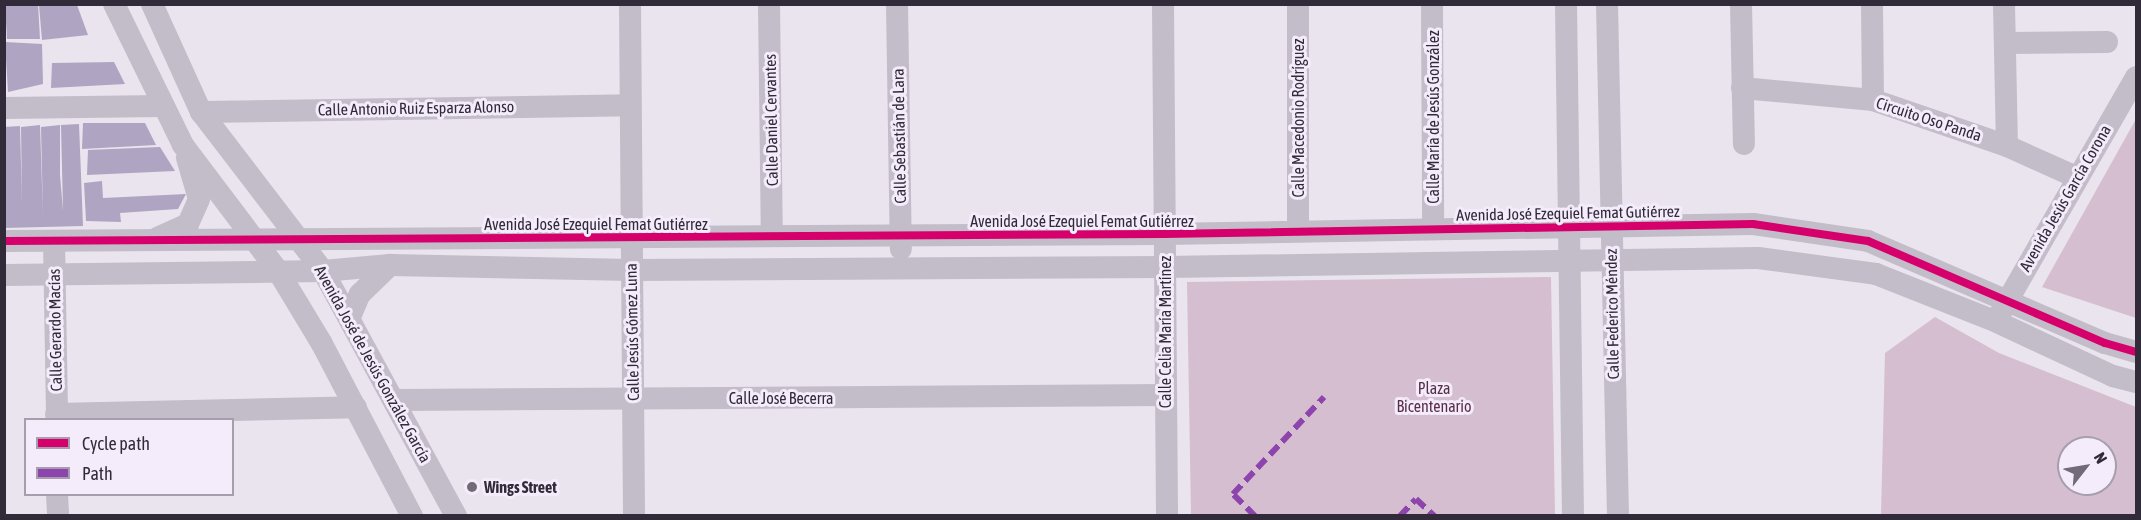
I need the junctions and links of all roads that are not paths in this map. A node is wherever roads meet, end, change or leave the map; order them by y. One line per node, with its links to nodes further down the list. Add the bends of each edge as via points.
1 (114, 4): 20 (street)
2 (152, 4): 22 (street, Avenida José de Jesús González García)
3 (630, 4): 19 (street, Calle Jesús Gómez Luna)
4 (769, 4): 32 (street, Calle Daniel Cervantes)
5 (897, 4): 33 (street, Calle Sebastián de Lara)
6 (1163, 4): 31 (street, Calle Celia María Martínez)
7 (1298, 4): 30 (street, Calle Macedonio Rodríguez)
8 (1432, 4): 29 (street, Calle María de Jesús González)
9 (1566, 4): 28 (street)
10 (1607, 4): 27 (street, Calle Federico Méndez)
11 (1741, 4): 17 (street)
12 (1872, 4): 18 (street)
13 (2004, 4): 15 (street, Circuito Oso Panda)
14 (2107, 42): 15 (street)
15 (2007, 43): 25 (street, Circuito Oso Panda)
16 (2136, 77): 26 (street, Avenida Jesús García Corona)
17 (1742, 88): 18 (street, Circuito Oso Panda); 23 (street)
18 (1873, 100): 25 (street, Circuito Oso Panda)
19 (630, 105): 22 (street, Calle Antonio Ruiz Esparza Alonso); 36 (street, Calle Jesús Gómez Luna)
20 (162, 106): 21 (street); 24 (street)
21 (4, 108)
22 (201, 112): 35 (street, Avenida José de Jesús González García)
23 (1744, 144)
24 (183, 145): 34 (street); 39 (street, via 199,199 188,224)
25 (2007, 146): 26 (street, Circuito Oso Panda)
26 (2076, 177): 50 (street, Avenida Jesús García Corona)
27 (1610, 225): 28 (street, Avenida José Ezequiel Femat Gutiérrez); 40 (street, Calle Federico Méndez); 50 (street, Avenida José Ezequiel Femat Gutiérrez, via 1753,224 1868,241)
28 (1567, 226): 29 (street, Avenida José Ezequiel Femat Gutiérrez); 41 (street)
29 (1433, 229): 30 (street, Avenida José Ezequiel Femat Gutiérrez)
30 (1298, 231): 31 (street, Avenida José Ezequiel Femat Gutiérrez)
31 (1164, 234): 33 (street, Avenida José Ezequiel Femat Gutiérrez); 43 (street, Calle Celia María Martínez)
32 (772, 236): 33 (street, Avenida José Ezequiel Femat Gutiérrez); 36 (street, Avenida José Ezequiel Femat Gutiérrez)
33 (900, 236): 44 (street, Calle Sebastián de Lara)
34 (255, 238): 35 (street, Avenida José Ezequiel Femat Gutiérrez); 39 (street, Avenida José Ezequiel Femat Gutiérrez); 47 (street)
35 (300, 238): 36 (street, Avenida José Ezequiel Femat Gutiérrez); 46 (street, Avenida José de Jesús González García)
36 (632, 239): 45 (street, Calle Jesús Gómez Luna)
37 (4, 241): 38 (street, Avenida José Ezequiel Femat Gutiérrez)
38 (54, 241): 39 (street, Avenida José Ezequiel Femat Gutiérrez); 48 (street, Calle Gerardo Macías)
39 (146, 243)
40 (1610, 259): 41 (street); 52 (street, via 1758,258 1876,274); 67 (street, Calle Federico Méndez)
41 (1568, 261): 43 (street); 66 (street)
42 (390, 265): 45 (street); 46 (street); 51 (street, via 360,294)
43 (1165, 267): 44 (street); 55 (street, Calle Celia María Martínez)
44 (901, 268): 45 (street)
45 (632, 270): 56 (street, Calle Jesús Gómez Luna)
46 (323, 271): 47 (street); 51 (street, Avenida José de Jesús González García)
47 (278, 272): 48 (street); 58 (street)
48 (55, 274): 49 (street); 59 (street, Calle Gerardo Macías)
49 (4, 275)
50 (2007, 299): 52 (street, Avenida Jesús García Corona); 53 (street, Avenida José Ezequiel Femat Gutiérrez, via 2105,343)
51 (350, 316): 57 (street, Avenida José de Jesús González García)
52 (1997, 322): 54 (street, via 2113,376)
53 (2136, 352)
54 (2136, 382)
55 (1166, 395): 56 (street, Calle José Becerra); 65 (street, Calle Celia María Martínez)
56 (633, 399): 57 (street, Calle José Becerra); 64 (street, Calle Jesús Gómez Luna)
57 (397, 400): 63 (street, Avenida José de Jesús González García)
58 (356, 407): 59 (street); 62 (street)
59 (56, 417)
60 (57, 496): 61 (street)
61 (58, 516)
62 (412, 516)
63 (456, 516)
64 (634, 516)
65 (1167, 516)
66 (1573, 516)
67 (1618, 516)

